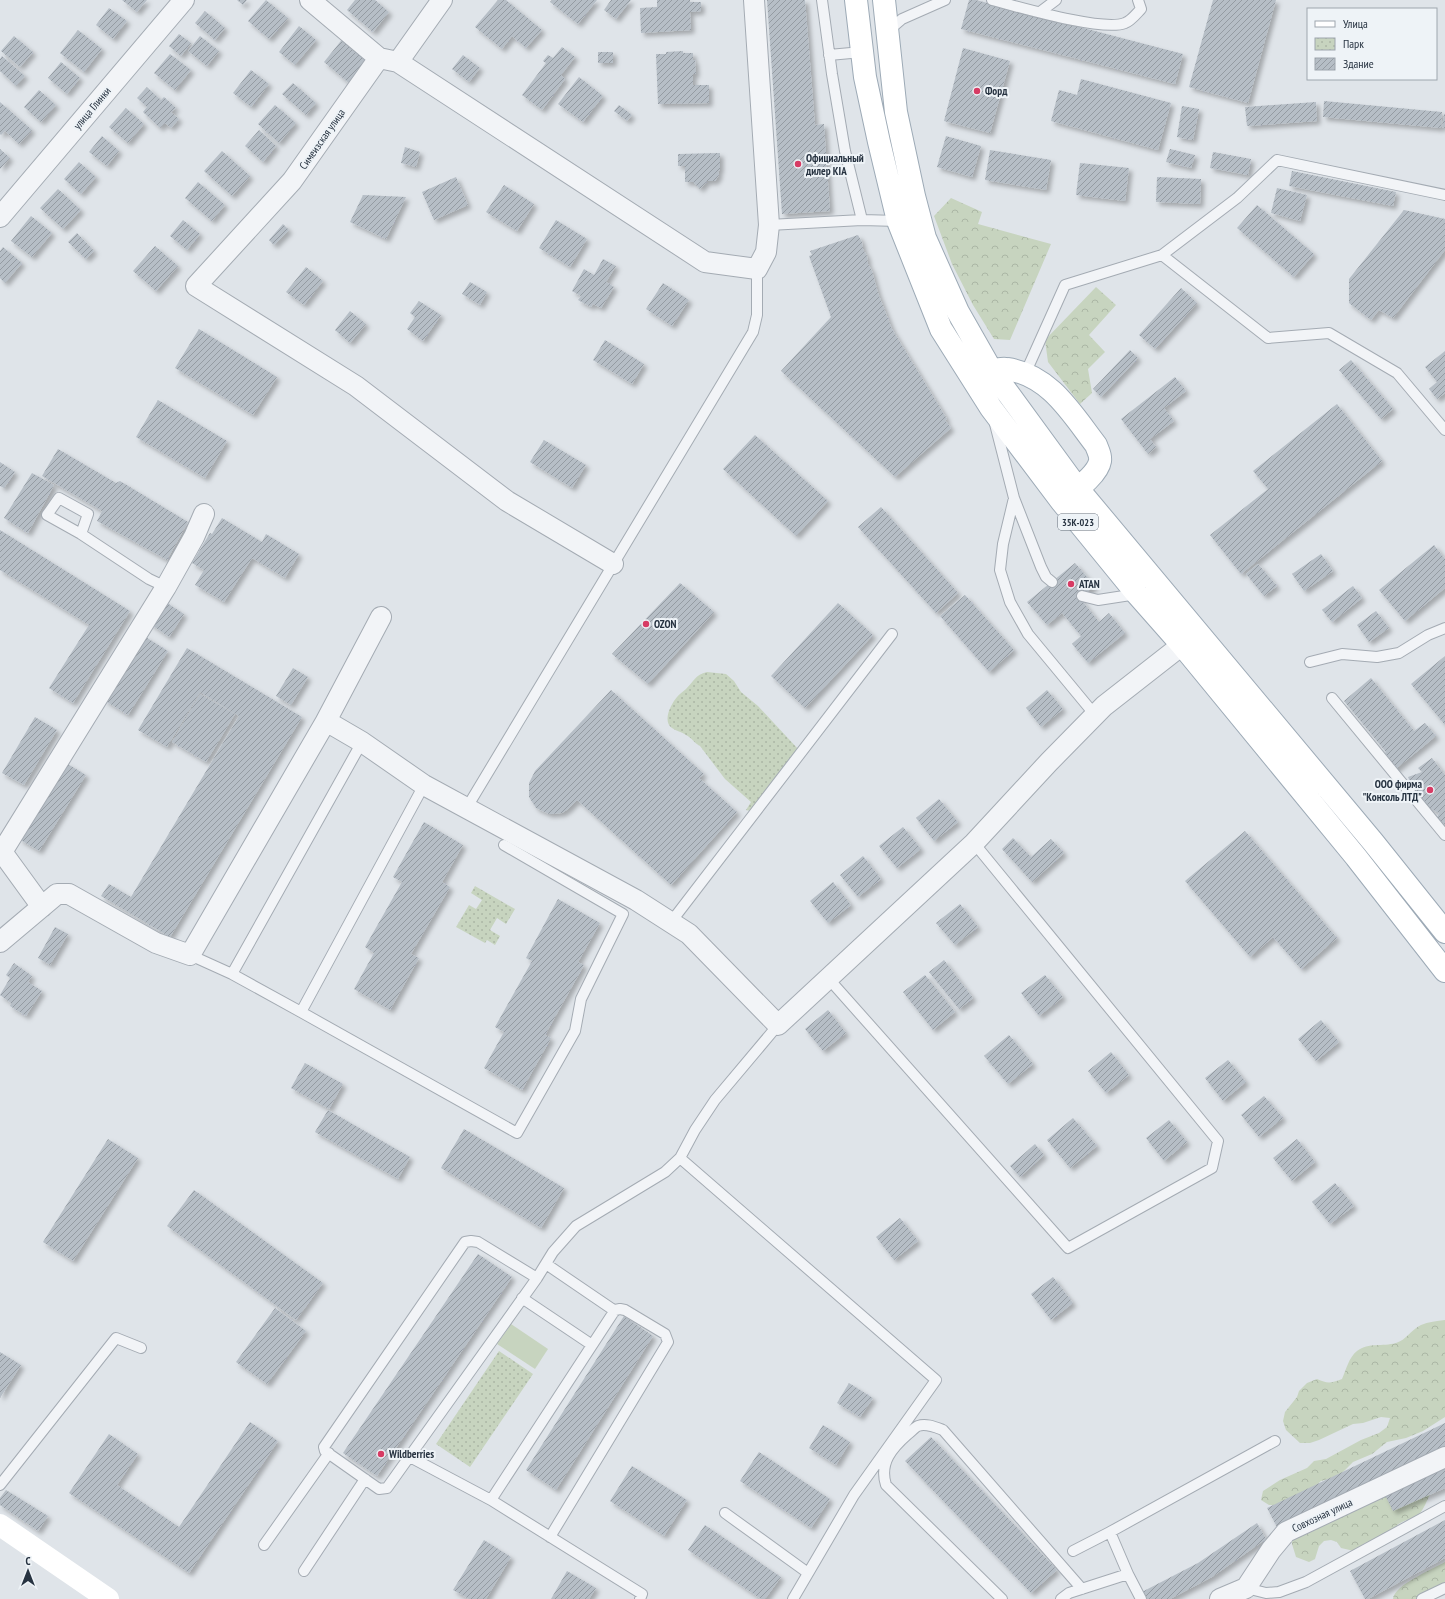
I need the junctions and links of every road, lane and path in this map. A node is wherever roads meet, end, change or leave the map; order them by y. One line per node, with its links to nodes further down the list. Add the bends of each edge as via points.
1 (184, 0): 19 (street, улица Глинки)
2 (310, 0): 16 (street)
3 (442, 0): 17 (street)
4 (754, 0): 22 (street)
5 (822, 0): 15 (lane)
6 (856, 0): 14 (main road, 35К-023)
7 (884, 0): 13 (main road, 35К-023)
8 (945, 0): 13 (lane, via 902,19)
9 (992, 0): 12 (lane)
10 (1056, 0): 12 (lane)
11 (1138, 0): 12 (lane, via 1141,9 1126,23 1112,26 1091,24)
12 (1040, 12)
13 (887, 32): 25 (main road, 35К-023, via 896,112 925,238 958,312)
14 (862, 52): 15 (lane); 21 (main road, 35К-023, via 865,77)
15 (829, 55): 20 (lane, via 845,151)
16 (378, 58): 17 (street); 33 (street, Симеизская улица, via 292,181 196,286 356,386 507,501)
17 (398, 62): 24 (street, via 705,262)
18 (1445, 195): 23 (lane, via 1277,160 1237,198)
19 (0, 217)
20 (862, 220): 21 (lane); 22 (lane)
21 (898, 221): 27 (main road, 35К-023, via 940,329)
22 (769, 225): 24 (street, via 766,252)
23 (1162, 255): 26 (lane, via 1065,286); 28 (lane, via 1268,338 1329,333 1397,373)
24 (757, 269): 33 (lane, via 757,315 753,332)
25 (991, 370): 26 (main road, via 1006,368); 29 (main road, 35К-023)
26 (1025, 374): 29 (main road, via 1054,391 1096,445 1100,454 1096,470)
27 (991, 408): 29 (main road, 35К-023); 30 (lane)
28 (1445, 430)
29 (1070, 495): 36 (main road, 35К-023); 54 (main road, 35К-023, via 1372,842)
30 (1014, 498): 34 (lane, via 1046,577); 44 (lane, via 1003,544 1000,570 1010,602 1028,634)
31 (204, 514): 35 (street)
32 (81, 534): 35 (lane, via 149,579)
33 (613, 564): 48 (lane)
34 (1052, 582)
35 (166, 587): 52 (street, via 2,852)
36 (1137, 594): 37 (lane, via 1098,600); 41 (main road, 35К-023)
37 (1082, 596)
38 (380, 617): 45 (street)
39 (1445, 628): 42 (lane, via 1399,653 1377,657 1342,654)
40 (892, 634): 53 (lane)
41 (1182, 645): 44 (street); 57 (main road, 35К-023)
42 (1310, 662)
43 (1332, 698): 49 (lane)
44 (1095, 715): 50 (street)
45 (326, 721): 46 (street); 56 (street)
46 (362, 742): 47 (street); 58 (lane)
47 (424, 785): 48 (street); 60 (lane)
48 (466, 809): 53 (street, via 636,900)
49 (1445, 836)
50 (974, 844): 59 (street); 59 (lane, via 1218,1141 1212,1168 1068,1248)
51 (504, 845): 60 (lane, via 623,914 581,999 575,1031 517,1133)
52 (42, 907): 55 (street); 56 (street, via 57,894 69,894 156,943)
53 (671, 922): 61 (street, via 688,934)
54 (1445, 932)
55 (0, 942)
56 (190, 955): 58 (lane)
57 (1445, 971)
58 (232, 974): 60 (lane)
59 (828, 978): 61 (street)
60 (301, 1012)
61 (778, 1024): 62 (lane, via 715,1100)
62 (680, 1158): 63 (lane, via 665,1172 576,1226); 84 (lane, via 936,1380 854,1495)
63 (546, 1264): 64 (lane); 66 (lane)
64 (537, 1278): 65 (lane); 70 (lane, via 478,1242 466,1242 324,1447)
65 (522, 1298): 67 (lane); 71 (lane)
66 (614, 1311): 67 (lane); 80 (lane, via 625,1310 665,1334 668,1342)
67 (592, 1345): 75 (lane)
68 (141, 1348): 74 (lane, via 116,1338)
69 (1275, 1442): 79 (lane)
70 (329, 1453): 73 (lane); 81 (lane)
71 (410, 1457): 73 (lane, via 387,1488 379,1489); 75 (lane)
72 (1445, 1457): 88 (street, Совхозная улица, via 1286,1532 1271,1550)
73 (365, 1479): 83 (lane)
74 (0, 1486)
75 (491, 1500): 80 (lane)
76 (1445, 1506): 88 (lane, via 1306,1582 1280,1592)
77 (725, 1513): 84 (lane)
78 (0, 1525): 89 (main road)
79 (1110, 1532): 82 (lane); 85 (lane)
80 (550, 1536): 90 (lane, via 642,1594)
81 (264, 1544)
82 (1073, 1550)
83 (304, 1570)
84 (808, 1572): 91 (lane)
85 (1128, 1574): 87 (lane); 94 (lane)
86 (1445, 1588): 96 (lane)
87 (1082, 1589): 92 (lane, via 943,1430 918,1426 897,1444 885,1462 883,1475 886,1485); 93 (lane)
88 (1248, 1594): 95 (street)
89 (108, 1599)
90 (640, 1599)
91 (793, 1599)
92 (1002, 1599)
93 (1061, 1599)
94 (1141, 1599)
95 (1220, 1599)
96 (1422, 1599)

